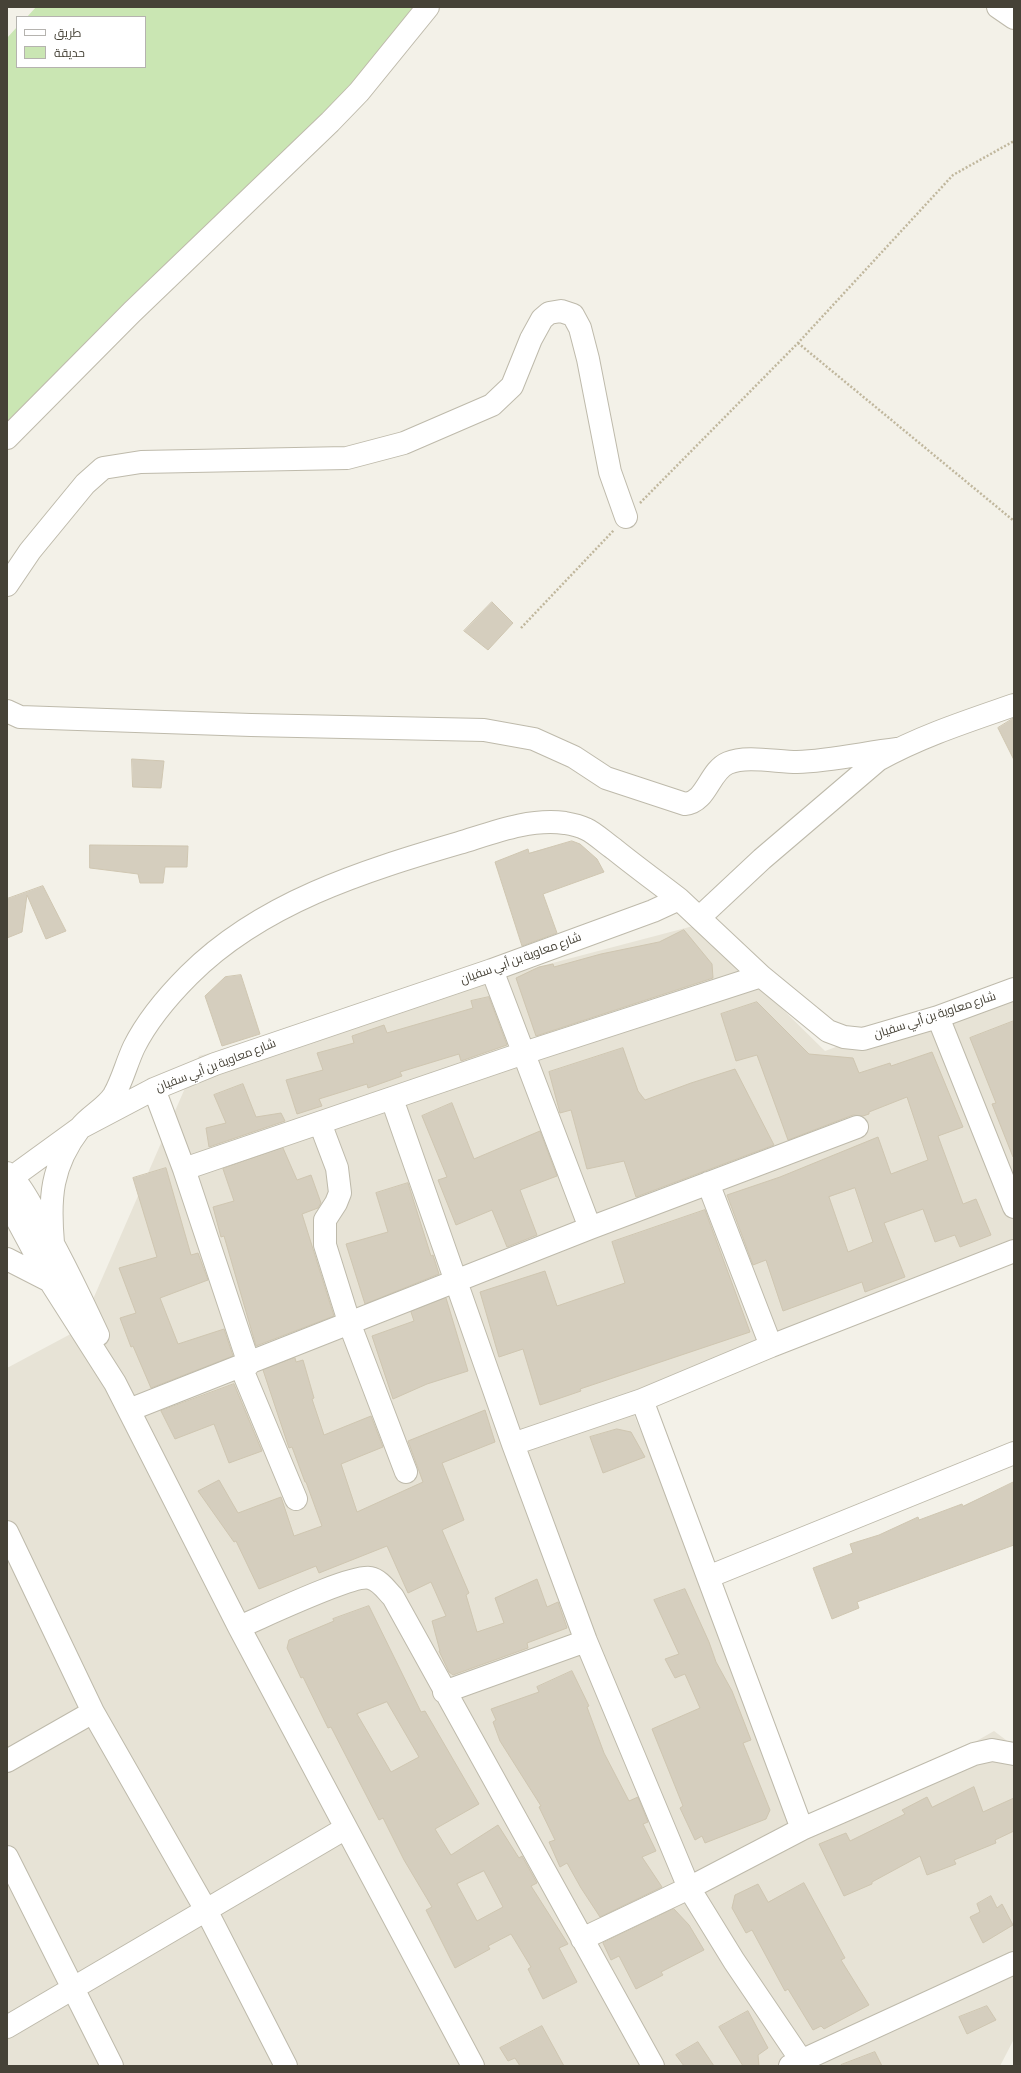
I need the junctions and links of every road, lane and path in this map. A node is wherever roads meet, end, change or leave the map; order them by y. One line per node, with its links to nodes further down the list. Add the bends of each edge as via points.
1 (428, 7): 6 (street, via 359,92 330,122 132,312)
2 (998, 7): 3 (street)
3 (1014, 18)
4 (1014, 141): 5 (path, via 953,175)
5 (798, 343): 7 (path); 8 (path)
6 (7, 438)
7 (626, 517): 9 (street, via 610,472 580,328 573,315 561,311 549,313 542,319 512,386 492,405 404,443 347,458 140,462 103,468 85,484 30,551); 10 (path)
8 (1014, 521)
9 (7, 585)
10 (521, 628)
11 (1014, 705): 13 (street)
12 (7, 711): 13 (street, via 20,717 258,726 484,730 534,739 574,757 606,778 685,804 698,799 721,767 728,763 741,760 798,762)
13 (897, 750): 15 (street, via 864,771 762,859)
14 (679, 899): 15 (street, شارع معاوية بن أبي سفيان); 16 (street, شارع معاوية بن أبي سفيان); 25 (street, via 586,829 565,823 538,823 508,828 393,862 296,901 222,944 188,976 152,1017 135,1045 125,1074 112,1098)
15 (700, 917): 17 (street, شارع معاوية بن أبي سفيان)
16 (492, 970): 20 (street); 21 (street, شارع معاوية بن أبي سفيان, via 242,1054)
17 (761, 976): 19 (street, شارع معاوية بن أبي سفيان, via 828,1031 844,1037 863,1039); 20 (street)
18 (1014, 989): 19 (street, شارع معاوية بن أبي سفيان)
19 (938, 1017): 30 (street)
20 (524, 1053): 22 (street); 31 (street)
21 (154, 1089): 25 (street, شارع معاوية بن أبي سفيان); 26 (street)
22 (392, 1099): 23 (street); 36 (street)
23 (320, 1123): 26 (street); 37 (street, via 337,1168 340,1193 326,1220 325,1245)
24 (857, 1127): 28 (street)
25 (80, 1128): 27 (street, شارع معاوية بن أبي سفيان); 32 (street, via 55,1174 51,1197)
26 (184, 1169): 39 (street)
27 (9, 1177): 32 (street)
28 (708, 1183): 31 (street); 38 (street)
29 (7, 1200): 35 (street)
30 (1014, 1207)
31 (590, 1228): 36 (street)
32 (53, 1243): 40 (street, via 74,1281)
33 (1014, 1251): 38 (street)
34 (7, 1259): 35 (street)
35 (50, 1281): 40 (street)
36 (455, 1282): 37 (street); 43 (street)
37 (350, 1325): 39 (street); 45 (street)
38 (771, 1346): 41 (street)
39 (245, 1366): 42 (street); 46 (street)
40 (116, 1383): 42 (street)
41 (642, 1400): 43 (street); 48 (street)
42 (129, 1410): 49 (street)
43 (513, 1444): 50 (street)
44 (1014, 1453): 48 (street)
45 (406, 1472)
46 (296, 1499)
47 (7, 1532): 52 (street)
48 (708, 1577): 56 (street)
49 (239, 1627): 51 (street, via 331,1588 369,1578 382,1584 392,1597); 55 (street)
50 (586, 1641): 51 (street); 58 (street)
51 (444, 1692): 60 (street)
52 (93, 1712): 54 (street); 59 (street)
53 (1012, 1751): 56 (street, via 992,1750 974,1754)
54 (7, 1760)
55 (346, 1828): 59 (street); 67 (street)
56 (802, 1829): 58 (street)
57 (7, 1857): 62 (street)
58 (689, 1888): 60 (street); 64 (street)
59 (206, 1910): 62 (street); 66 (street)
60 (582, 1939): 68 (street)
61 (1014, 1963): 64 (street)
62 (73, 1988): 63 (street); 65 (street)
63 (7, 2027)
64 (796, 2063)
65 (112, 2066)
66 (286, 2066)
67 (473, 2066)
68 (653, 2066)

